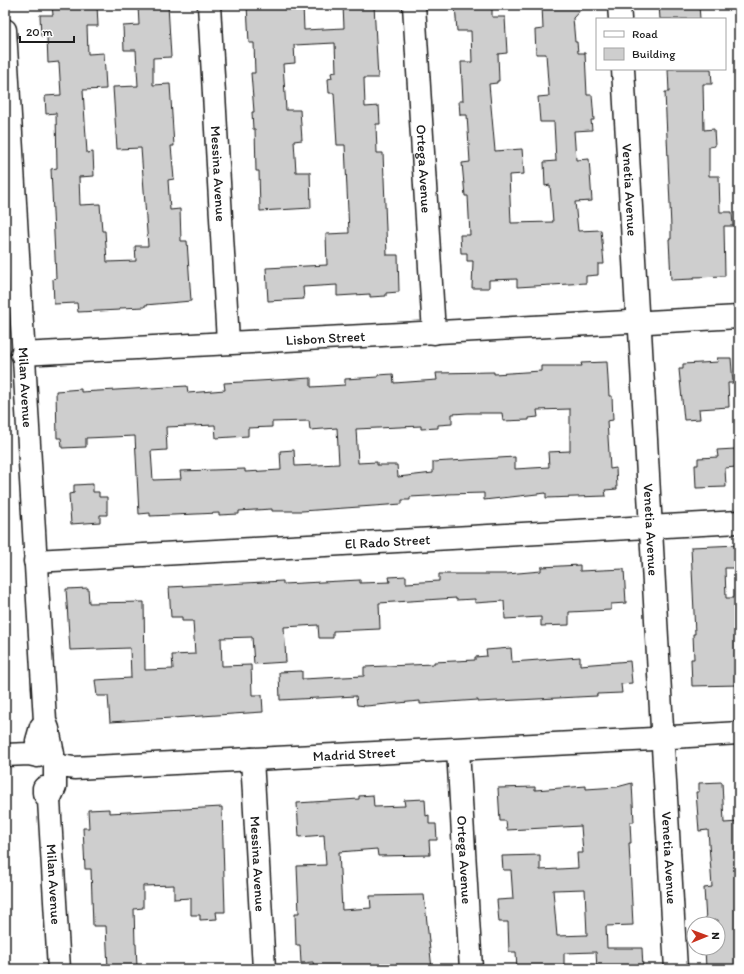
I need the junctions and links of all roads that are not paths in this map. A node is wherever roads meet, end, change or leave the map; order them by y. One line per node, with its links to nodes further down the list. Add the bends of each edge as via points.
1 (209, 5): 10 (street, Messina Avenue)
2 (414, 5): 9 (street, Ortega Avenue)
3 (619, 5): 4 (street)
4 (620, 18)
5 (5, 30): 11 (street, Milan Avenue)
6 (623, 70): 8 (street, Venetia Avenue)
7 (739, 317): 8 (street, Lisbon Street)
8 (638, 322): 9 (street, Lisbon Street); 13 (street, Venetia Avenue)
9 (434, 333): 10 (street, Lisbon Street)
10 (228, 342): 11 (street, Lisbon Street)
11 (22, 354): 14 (street, Milan Avenue)
12 (739, 522): 13 (street, El Rado Street)
13 (650, 527): 14 (street, El Rado Street); 16 (street, Venetia Avenue)
14 (35, 561): 20 (street, Milan Avenue, via 45,721 37,741)
15 (739, 733): 16 (street, Madrid Street)
16 (663, 738): 17 (street, Madrid Street); 24 (street, Venetia Avenue)
17 (458, 750): 19 (street, Madrid Street); 23 (street, Ortega Avenue)
18 (5, 755): 20 (street, Madrid Street, via 29,754)
19 (252, 759): 20 (street, Madrid Street, via 74,768); 22 (street, Messina Avenue)
20 (47, 761): 21 (street, Milan Avenue, via 44,793 49,800)
21 (59, 969)
22 (264, 969)
23 (471, 969)
24 (676, 969)

